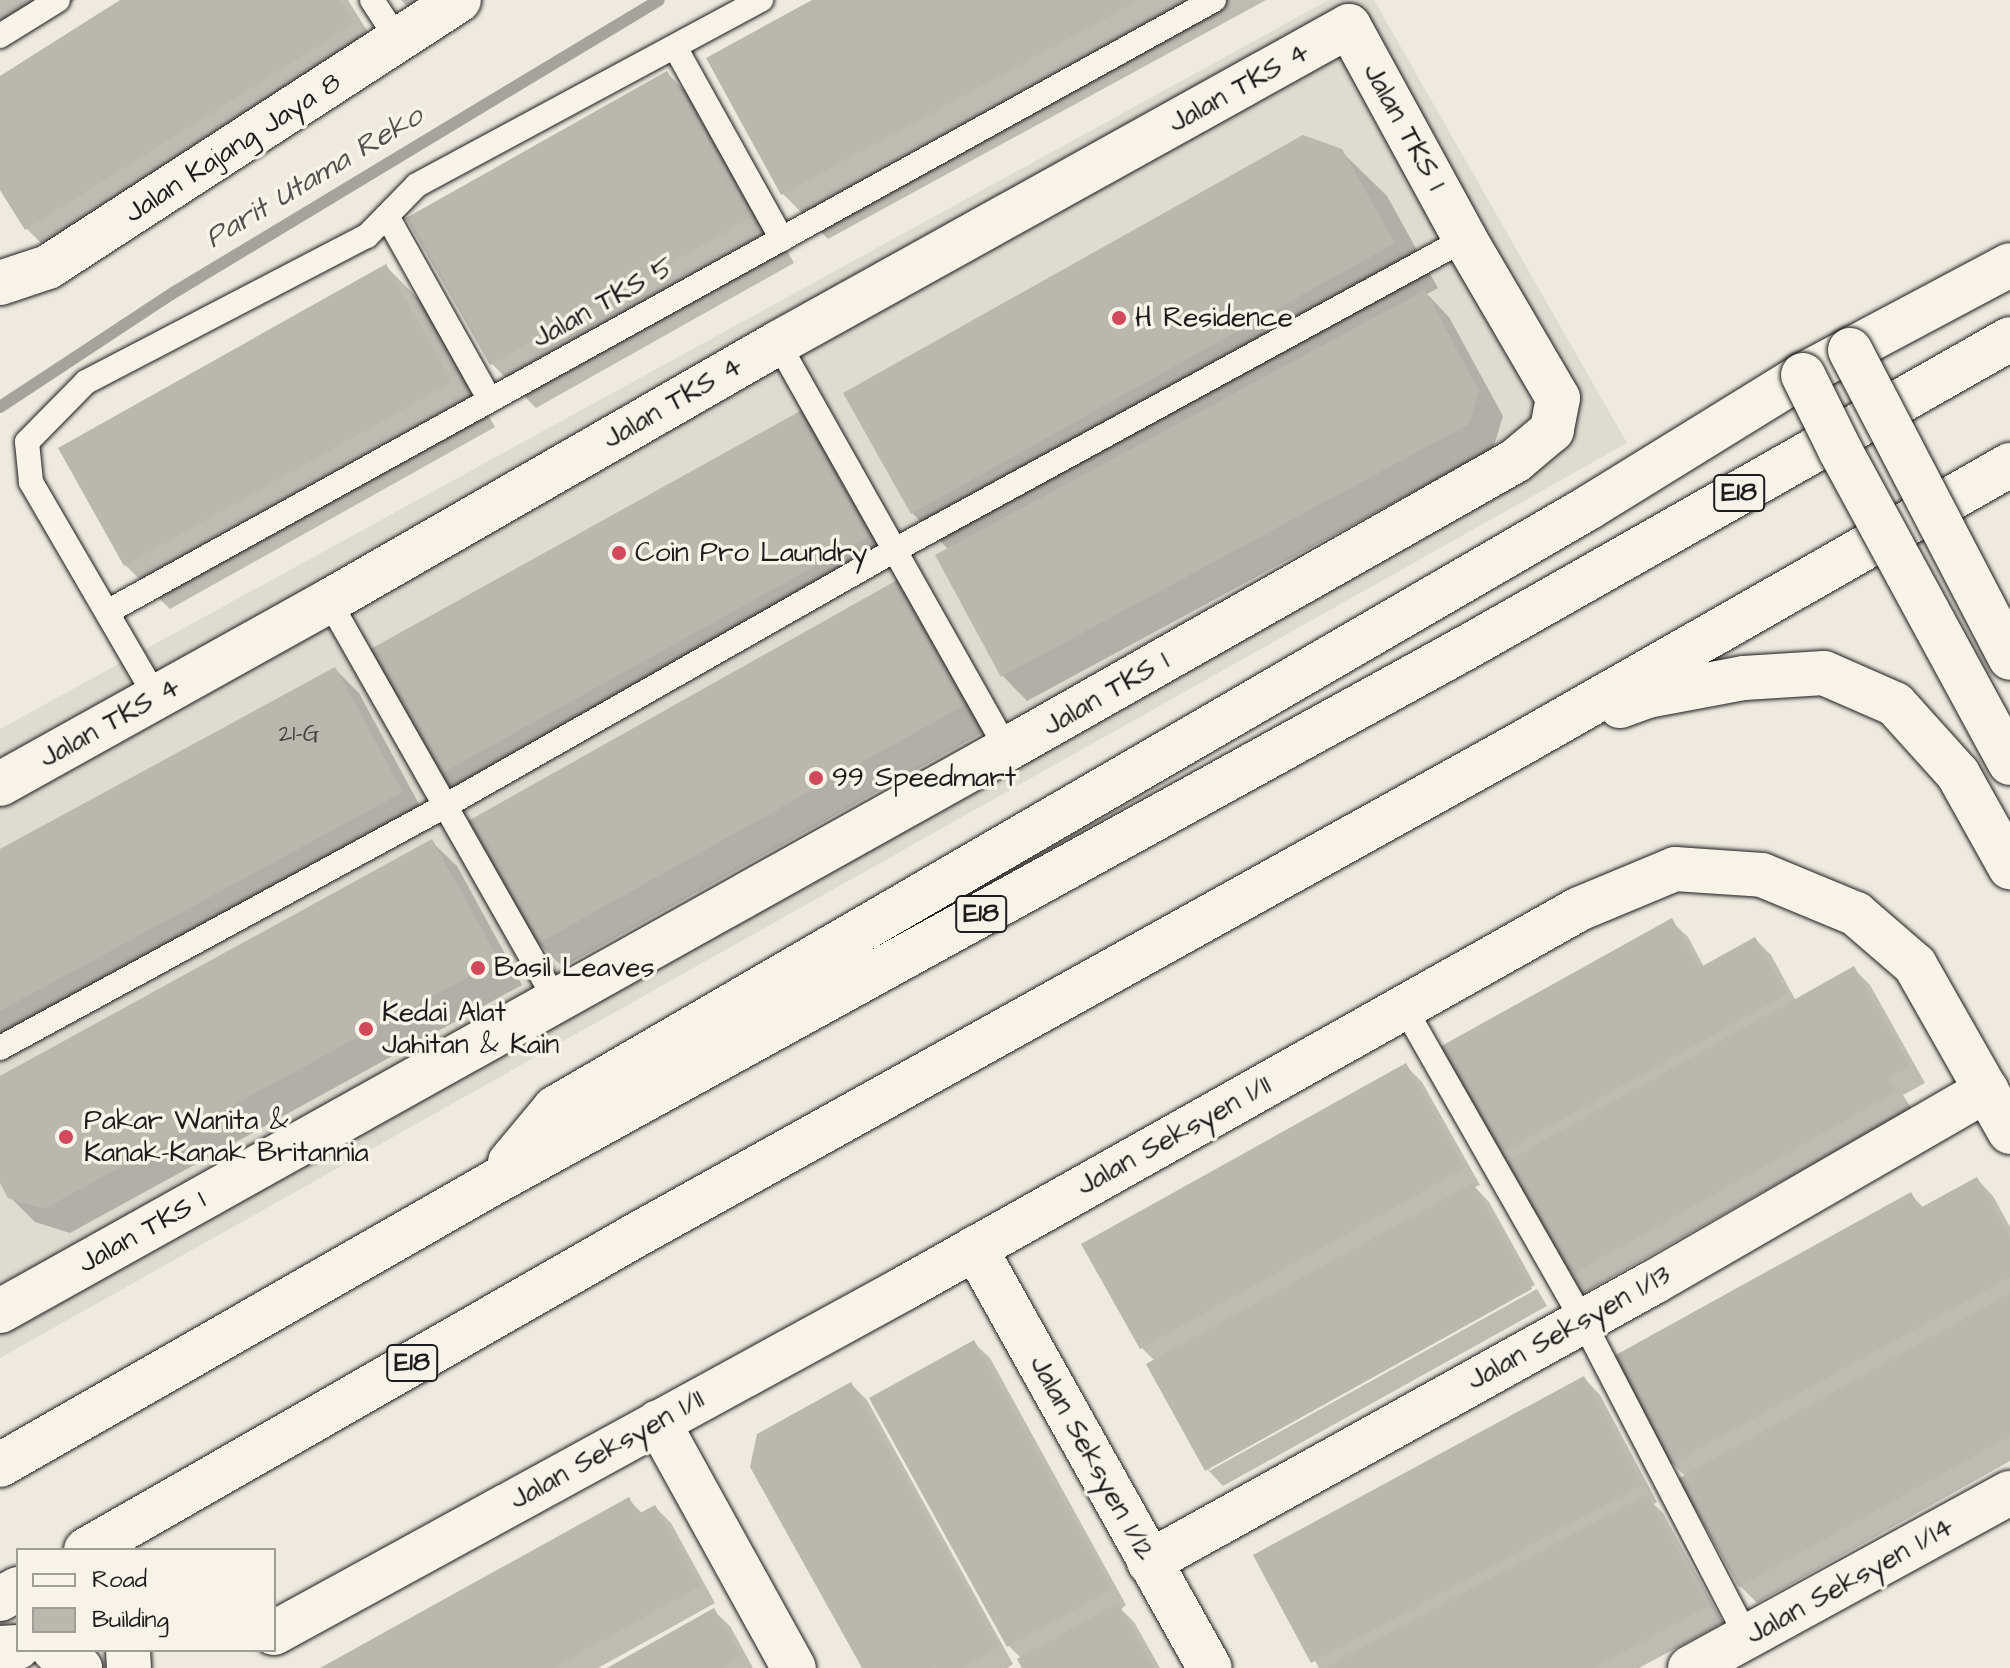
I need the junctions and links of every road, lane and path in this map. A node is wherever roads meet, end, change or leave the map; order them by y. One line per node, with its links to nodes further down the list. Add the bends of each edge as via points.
1 (58, 0): 7 (lane)
2 (372, 0): 8 (lane)
3 (459, 0): 8 (main road, Jalan Kajang Jaya 8)
4 (761, 0): 9 (lane)
5 (1214, 0): 11 (lane, Jalan TKS 5)
6 (1342, 13): 12 (main road, Jalan TKS 1); 16 (main road, Jalan TKS 4)
7 (0, 36)
8 (398, 40): 14 (main road, Jalan Kajang Jaya 8, via 48,267)
9 (675, 47): 10 (lane, via 417,185); 11 (lane)
10 (387, 216): 19 (lane); 23 (lane, via 367,236 86,382 27,442 31,482)
11 (782, 239): 19 (lane, Jalan TKS 5)
12 (1465, 239): 21 (lane); 27 (main road, Jalan TKS 1, via 1558,398 1552,430 1515,461)
13 (2010, 265): 17 (main road)
14 (0, 283)
15 (2010, 339): 37 (main road, E18, via 1469,646)
16 (778, 343): 21 (lane); 22 (main road, Jalan TKS 4)
17 (1850, 350): 18 (main road); 24 (main road, bridge)
18 (1803, 375): 28 (main road, bridge); 37 (main road, via 1588,508 555,1108)
19 (490, 400): 23 (lane, Jalan TKS 5)
20 (2010, 465): 26 (main road, E18)
21 (895, 550): 27 (lane); 30 (lane)
22 (329, 601): 25 (main road, Jalan TKS 4); 30 (lane)
23 (107, 612): 25 (lane)
24 (2010, 658)
25 (156, 697): 29 (main road, Jalan TKS 4)
26 (1529, 739): 31 (main road, via 1648,696 1744,678 1824,673 1895,704 1958,774); 43 (main road, E18, via 638,1234)
27 (1007, 749): 32 (main road, Jalan TKS 1)
28 (2010, 763)
29 (0, 784)
30 (445, 806): 32 (lane); 34 (lane)
31 (2010, 867)
32 (556, 1001): 39 (main road, Jalan TKS 1)
33 (1404, 1007): 35 (main road, Jalan Seksyen 1/11, via 1579,909 1675,869 1762,875 1856,914 1915,965); 38 (main road, Jalan Seksyen 1/11); 40 (lane)
34 (0, 1048)
35 (1987, 1090): 36 (main road, Jalan Seksyen 1/11); 40 (main road, Jalan Seksyen 1/13)
36 (2010, 1132)
37 (493, 1183): 42 (main road, E18)
38 (975, 1248): 41 (main road, Jalan Seksyen 1/11); 47 (main road, Jalan Seksyen 1/12)
39 (0, 1311)
40 (1583, 1321): 47 (main road, Jalan Seksyen 1/13); 49 (lane)
41 (658, 1422): 48 (main road, Jalan Seksyen 1/11); 52 (main road)
42 (0, 1465)
43 (187, 1492): 45 (main road, E18); 46 (main road)
44 (2010, 1493): 49 (main road, Jalan Seksyen 1/14)
45 (89, 1548)
46 (152, 1548)
47 (1149, 1562): 53 (main road, Jalan Seksyen 1/12)
48 (276, 1632)
49 (1747, 1637): 54 (main road, Jalan Seksyen 1/14)
50 (57, 1652): 51 (main road)
51 (80, 1668)
52 (794, 1668)
53 (1210, 1668)
54 (1690, 1668)

